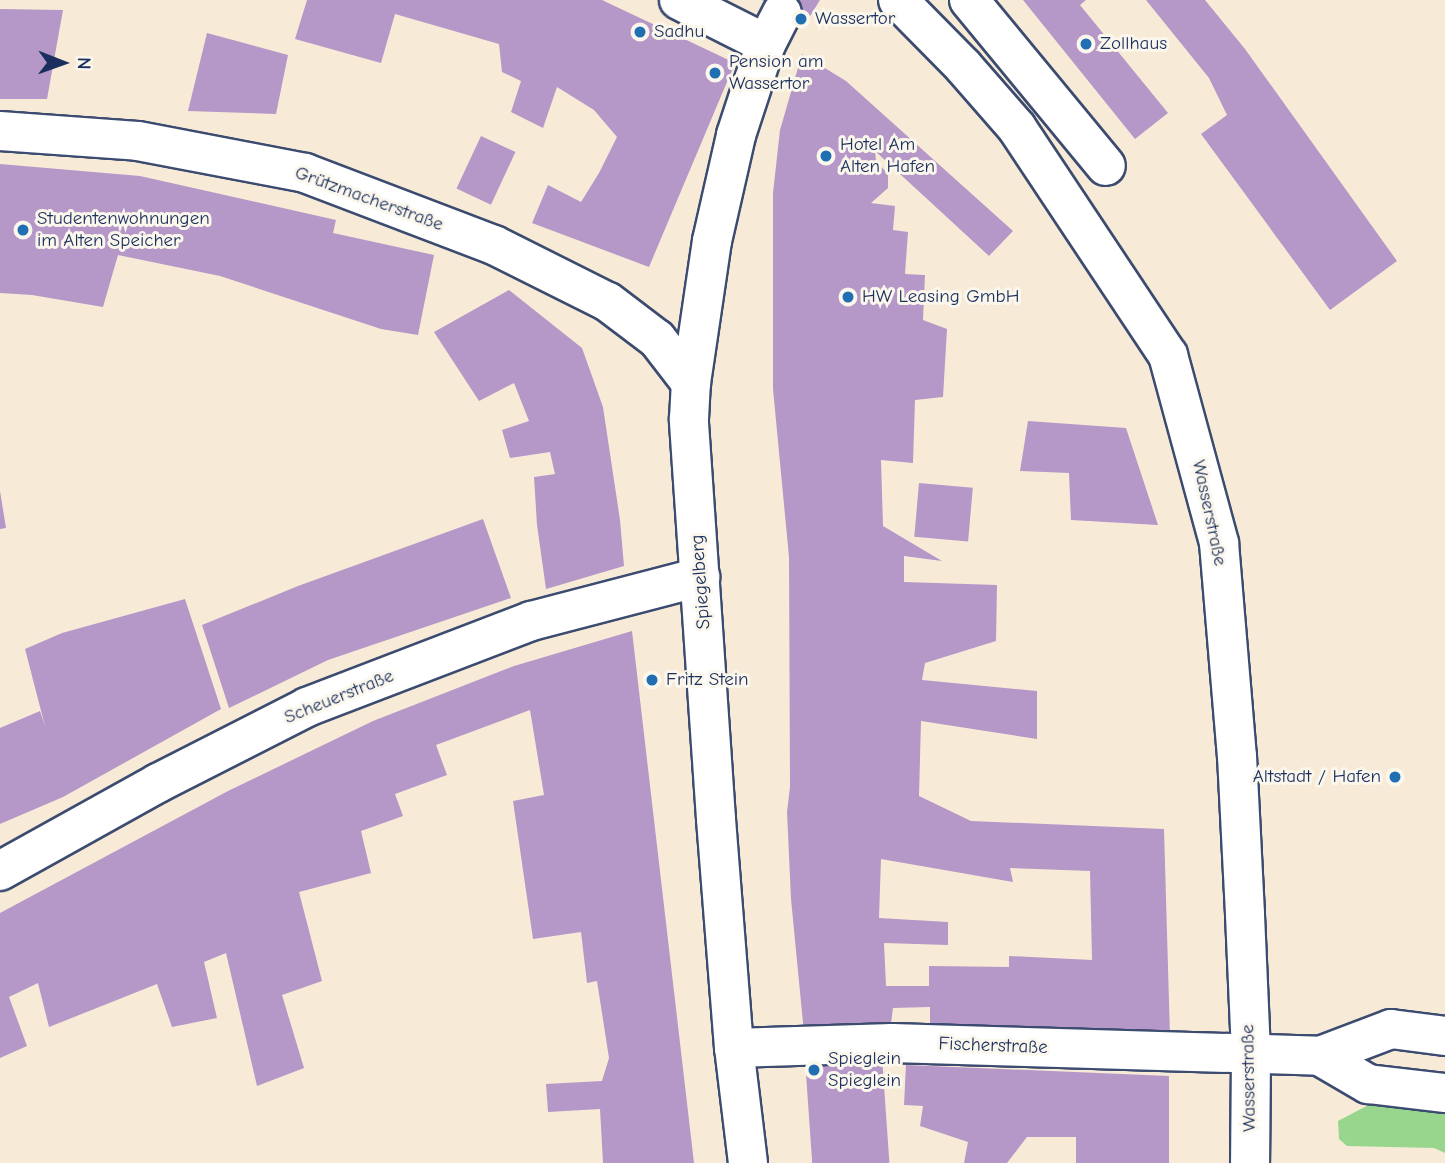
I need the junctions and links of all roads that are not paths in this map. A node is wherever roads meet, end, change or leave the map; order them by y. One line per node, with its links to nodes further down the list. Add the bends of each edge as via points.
1 (679, 0): 6 (street, Spiegelberg, via 774,29 736,135 712,241)
2 (898, 0): 11 (street, Wasserstraße, via 1017,128 1168,355 1219,543 1237,756)
3 (969, 0): 5 (street)
4 (0, 131): 6 (street, Grützmacherstraße, via 138,141 305,173 495,245 608,302 657,339)
5 (1106, 166)
6 (691, 383): 7 (street, Spiegelberg, via 689,419)
7 (701, 577): 8 (street, Scheuerstraße, via 531,621 307,707 158,782); 10 (street, Spiegelberg)
8 (0, 871)
9 (1445, 1036): 12 (street, via 1391,1029)
10 (734, 1048): 11 (street, Fischerstraße, via 892,1043); 14 (street, Spiegelberg)
11 (1251, 1055): 12 (street, Fischerstraße); 15 (street, Wasserstraße)
12 (1320, 1056): 13 (street, via 1368,1084)
13 (1445, 1093)
14 (748, 1163)
15 (1250, 1163)

